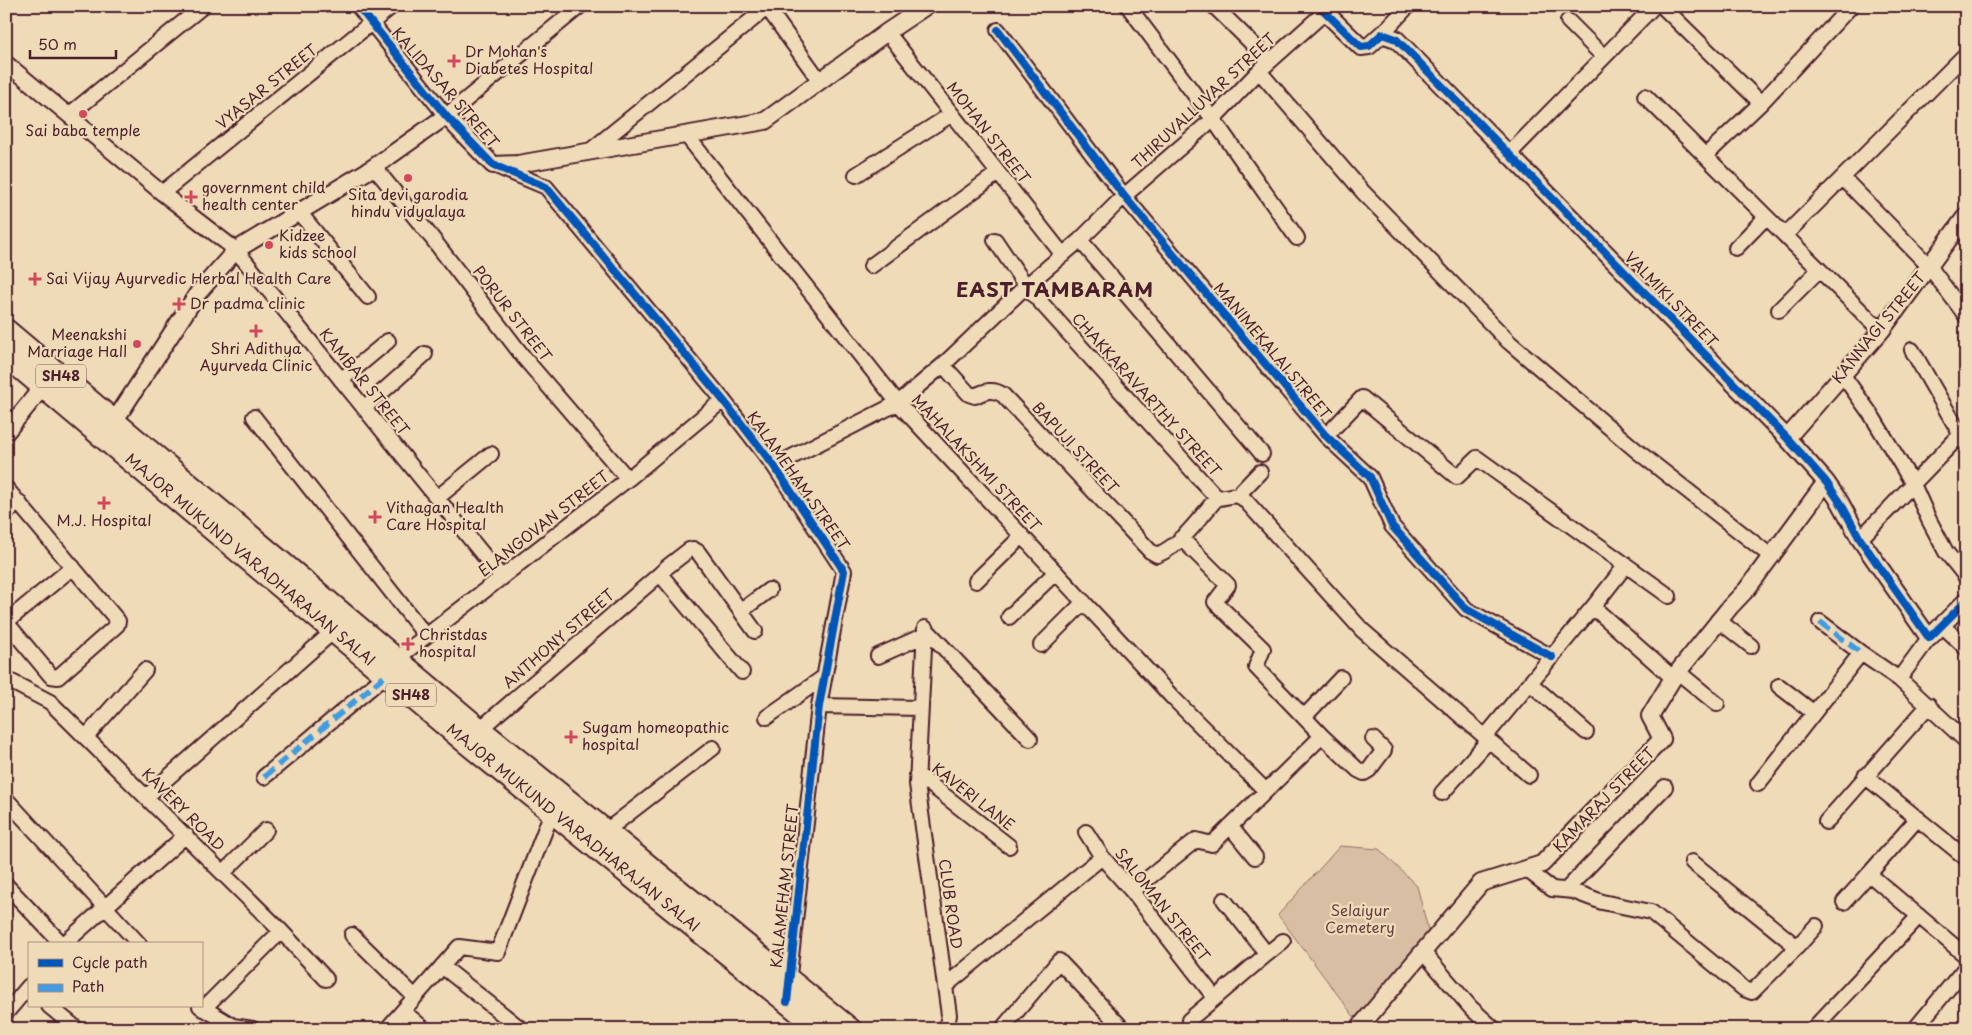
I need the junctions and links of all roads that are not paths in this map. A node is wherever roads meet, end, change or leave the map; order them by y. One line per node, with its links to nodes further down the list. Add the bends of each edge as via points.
1 (203, 6): 28 (street)
2 (358, 6): 15 (street, KALIDASAR STREET)
3 (392, 6): 15 (street, VYASAR STREET)
4 (580, 6): 29 (street)
5 (926, 6): 17 (street)
6 (1128, 6): 30 (street)
7 (1214, 6): 21 (street)
8 (1408, 6): 18 (street)
9 (1654, 6): 20 (street)
10 (1662, 6): 26 (street)
11 (767, 7): 24 (street); 32 (street)
12 (1849, 7): 26 (street)
13 (1322, 9): 18 (street, via 1361,47 1370,46); 21 (street, THIRUVALLUVAR STREET)
14 (1568, 21): 20 (street)
15 (372, 24): 29 (street, KALIDASAR STREET); 40 (street, VYASAR STREET)
16 (998, 30): 41 (street, MANIMEKALAI STREET)
17 (887, 32): 24 (street); 27 (street, MOHAN STREET)
18 (1382, 34): 33 (street, VALMIKI STREET, via 1396,39)
19 (1966, 54): 39 (street)
20 (1603, 56): 33 (street)
21 (1270, 61): 23 (street, THIRUVALLUVAR STREET)
22 (6, 63): 28 (street, KAMBAR STREET)
23 (1259, 71): 30 (street, THIRUVALLUVAR STREET); 94 (street, via 1363,192 1509,342 1637,451)
24 (820, 81): 31 (street, via 765,121)
25 (1645, 96): 34 (street)
26 (1760, 102): 34 (street)
27 (952, 114): 37 (street, MOHAN STREET); 38 (street)
28 (69, 115): 40 (street, KAMBAR STREET)
29 (446, 116): 35 (street, KALIDASAR STREET); 36 (street)
30 (1213, 119): 41 (street, THIRUVALLUVAR STREET); 46 (street)
31 (687, 136): 32 (street); 70 (street, MAHALAKSHMI STREET)
32 (590, 151): 35 (street, via 518,164)
33 (1509, 154): 77 (street, VALMIKI STREET)
34 (1706, 156): 43 (street)
35 (492, 165): 69 (street, KALAMEHAM STREET, via 546,187)
36 (374, 167): 42 (street); 82 (street, PORUR STREET, via 525,359)
37 (998, 173): 51 (street, MOHAN STREET); 52 (street)
38 (856, 175)
39 (1843, 178): 45 (street); 53 (street)
40 (162, 193): 50 (street, KAMBAR STREET)
41 (1124, 196): 48 (street, THIRUVALLUVAR STREET); 75 (street, MANIMEKALAI STREET)
42 (299, 212): 50 (street); 56 (street)
43 (1766, 216): 45 (street); 49 (street)
44 (1966, 216): 53 (street, KANNAGI STREET)
45 (1785, 235): 54 (street)
46 (1297, 238)
47 (995, 240): 55 (street, CHAKKARAVARTHY STREET)
48 (1080, 240): 51 (street, THIRUVALLUVAR STREET); 79 (street)
49 (1736, 248)
50 (236, 250): 68 (street, KAMBAR STREET); 73 (street, via 198,294)
51 (1064, 255): 55 (street, THIRUVALLUVAR STREET)
52 (871, 266)
53 (1928, 266): 58 (street); 60 (street, KANNAGI STREET)
54 (1819, 270): 57 (street); 60 (street)
55 (1026, 286): 65 (street, THIRUVALLUVAR STREET); 88 (street, CHAKKARAVARTHY STREET)
56 (368, 297)
57 (1779, 310)
58 (1966, 316)
59 (6, 330): 67 (main road, SH48)
60 (1881, 331): 66 (street, KANNAGI STREET)
61 (388, 341): 68 (street)
62 (1912, 350): 76 (street)
63 (425, 354): 71 (street)
64 (6, 356): 67 (main road, SH48)
65 (943, 365): 70 (street, THIRUVALLUVAR STREET); 92 (street, BAPUJI STREET, via 969,394 975,396 997,391 1002,395 1150,551 1157,555 1165,552)
66 (1842, 374): 77 (street, KANNAGI STREET); 84 (street)
67 (50, 378): 73 (main road, SH48); 74 (street)
68 (341, 380): 71 (street, KAMBAR STREET)
69 (723, 400): 80 (street, KALAMEHAM STREET); 82 (street, ELANGOVAN STREET)
70 (898, 403): 80 (street, THIRUVALLUVAR STREET); 91 (street, MAHALAKSHMI STREET)
71 (364, 408): 87 (street, KAMBAR STREET)
72 (254, 417): 116 (street)
73 (110, 429): 112 (main road, MAJOR MUKUND VARADHARAJAN SALAI / SH48)
74 (6, 432)
75 (1326, 436): 95 (street, via 1362,398 1457,477 1477,458); 123 (street, MANIMEKALAI STREET, via 1370,477 1392,526 1466,608)
76 (1964, 436): 84 (street)
77 (1787, 438): 83 (street, VALMIKI STREET)
78 (491, 454): 87 (street)
79 (1262, 454)
80 (774, 466): 128 (street, KALAMEHAM STREET, via 844,571)
81 (1260, 472): 86 (street)
82 (628, 479): 100 (street, ELANGOVAN STREET)
83 (1826, 482): 93 (street, VALMIKI STREET); 94 (street, KAMARAJ STREET)
84 (1913, 484): 93 (street); 99 (street, via 1946,552)
85 (6, 488): 89 (street)
86 (1238, 495): 88 (street, CHAKKARAVARTHY STREET); 147 (street, via 1362,630)
87 (437, 498): 100 (street, KAMBAR STREET)
88 (1217, 498): 92 (street, BAPUJI STREET)
89 (20, 502): 90 (street); 96 (street)
90 (6, 513)
91 (1022, 536): 97 (street, MAHALAKSHMI STREET); 101 (street)
92 (1181, 538): 140 (street, via 1227,583 1215,602 1263,649 1256,667)
93 (1860, 539): 117 (street, VALMIKI STREET)
94 (1772, 558): 109 (street, KAMARAJ STREET)
95 (1626, 565): 103 (street); 106 (street)
96 (73, 567): 110 (street); 110 (street, via 118,621 117,626 58,677 51,676)
97 (1056, 572): 105 (street, MAHALAKSHMI STREET); 108 (street)
98 (660, 574): 107 (street, ANTHONY STREET, via 689,550 696,550); 126 (street); 141 (street, ANTHONY STREET)
99 (1966, 577)
100 (502, 578): 116 (street, ELANGOVAN STREET)
101 (976, 580)
102 (769, 590): 107 (street)
103 (1669, 596)
104 (1966, 601): 113 (street)
105 (1084, 602): 118 (street); 156 (street, MAHALAKSHMI STREET)
106 (1593, 607): 123 (street); 127 (street)
107 (740, 611): 115 (street)
108 (1009, 617)
109 (1718, 620): 119 (street); 127 (street, KAMARAJ STREET)
110 (6, 622)
111 (1820, 622): 121 (street)
112 (341, 624): 124 (main road, MAJOR MUKUND VARADHARAJAN SALAI / SH48); 158 (street)
113 (1943, 626): 117 (street); 120 (street)
114 (925, 631): 122 (street); 137 (street, CLUB ROAD); 145 (street)
115 (755, 632)
116 (426, 636): 124 (street, ELANGOVAN STREET)
117 (1929, 638): 131 (street)
118 (1041, 646)
119 (1751, 646)
120 (1966, 648)
121 (1861, 653): 131 (street); 138 (street)
122 (878, 656)
123 (1552, 657): 132 (street)
124 (388, 668): 141 (main road, MAJOR MUKUND VARADHARAJAN SALAI / SH48); 152 (street, ELANGOVAN STREET); 160 (main road, MAJOR MUKUND VARADHARAJAN SALAI / SH48)
125 (145, 670): 144 (street)
126 (742, 672)
127 (1676, 675): 134 (street); 173 (street, KAMARAJ STREET, via 1650,716 1662,739 1542,864)
128 (824, 677): 136 (street, KALAMEHAM STREET); 139 (street)
129 (1341, 678): 140 (street)
130 (6, 679): 144 (street, KAVERY ROAD, via 50,702)
131 (1899, 679): 135 (street)
132 (1530, 683): 142 (street); 147 (street)
133 (1780, 686): 138 (street)
134 (1717, 704)
135 (1928, 705): 148 (street); 151 (street)
136 (819, 706): 137 (street); 196 (street, KALAMEHAM STREET)
137 (920, 708): 153 (street, CLUB ROAD)
138 (1814, 713): 154 (street)
139 (767, 717)
140 (1304, 717): 143 (street)
141 (480, 729): 160 (main road, MAJOR MUKUND VARADHARAJAN SALAI / SH48)
142 (1586, 732)
143 (1322, 736): 146 (street, via 1358,770 1367,772 1383,752); 156 (street)
144 (86, 737): 158 (street, KAVERY ROAD)
145 (1030, 739)
146 (1372, 739)
147 (1487, 739): 150 (street); 157 (street)
148 (1966, 741)
149 (713, 748): 165 (street)
150 (1528, 775)
151 (1865, 776): 161 (street); 162 (street)
152 (264, 778)
153 (917, 779): 168 (street, KAVERI LANE); 198 (street, CLUB ROAD)
154 (1758, 784)
155 (1665, 787): 177 (street)
156 (1266, 792): 163 (street)
157 (1442, 793)
158 (146, 797): 167 (street, KAVERY ROAD)
159 (6, 799): 181 (street)
160 (558, 804): 165 (main road, MAJOR MUKUND VARADHARAJAN SALAI / SH48); 194 (street, via 498,952 459,947); 202 (main road, MAJOR MUKUND VARADHARAJAN SALAI / SH48)
161 (1918, 818): 171 (street); 175 (street)
162 (1826, 822)
163 (1230, 826): 170 (street); 178 (street, via 1212,844 1196,840)
164 (266, 830): 174 (street)
165 (606, 830): 196 (main road, MAJOR MUKUND VARADHARAJAN SALAI / SH48)
166 (1086, 832): 169 (street, SALOMAN STREET)
167 (186, 836): 174 (street, KAVERY ROAD); 181 (street)
168 (1009, 846)
169 (1102, 857): 178 (street, SALOMAN STREET); 198 (street)
170 (1255, 857)
171 (1966, 858)
172 (1692, 862): 190 (street)
173 (1527, 870): 177 (street, via 1552,889); 191 (street, KAMARAJ STREET, via 1481,883)
174 (223, 873): 184 (street, KAVERY ROAD)
175 (1869, 874): 180 (street); 182 (street)
176 (6, 885): 187 (street)
177 (1566, 890): 190 (street, via 1602,902 1651,912 1752,992)
178 (1132, 891): 201 (street, SALOMAN STREET)
179 (1224, 900): 192 (street)
180 (1844, 902)
181 (105, 907): 188 (street); 189 (street)
182 (1918, 916): 193 (street); 220 (street)
183 (1816, 926): 190 (street)
184 (281, 931): 197 (street, KAVERY ROAD); 204 (street)
185 (352, 935): 200 (street)
186 (1283, 941): 192 (street)
187 (61, 942)
188 (65, 942)
189 (137, 942)
190 (1796, 947)
191 (1423, 952): 218 (street, KAMARAJ STREET); 219 (street, via 1471,1008)
192 (1267, 954): 201 (street)
193 (1966, 956)
194 (442, 966): 200 (street); 212 (street)
195 (1966, 967): 221 (street)
196 (788, 978): 202 (street, KALAMEHAM STREET); 214 (main road, MAJOR MUKUND VARADHARAJAN SALAI / SH48)
197 (326, 979)
198 (945, 986): 215 (street, CLUB ROAD, via 949,1015)
199 (28, 988): 206 (street)
200 (415, 997): 205 (street)
201 (1215, 998): 207 (street)
202 (787, 1002): 213 (main road, MAJOR MUKUND VARADHARAJAN SALAI / SH48)
203 (51, 1008): 208 (street)
204 (202, 1008): 209 (street, via 232,1026)
205 (402, 1011): 210 (street); 211 (street)
206 (6, 1014)
207 (1189, 1020)
208 (77, 1029)
209 (253, 1029)
210 (387, 1029)
211 (424, 1029)
212 (521, 1029)
213 (820, 1029)
214 (850, 1029)
215 (946, 1029)
216 (1002, 1029): 217 (street, via 1059,960)
217 (1123, 1029)
218 (1358, 1029)
219 (1494, 1029)
220 (1814, 1029)
221 (1915, 1029)

